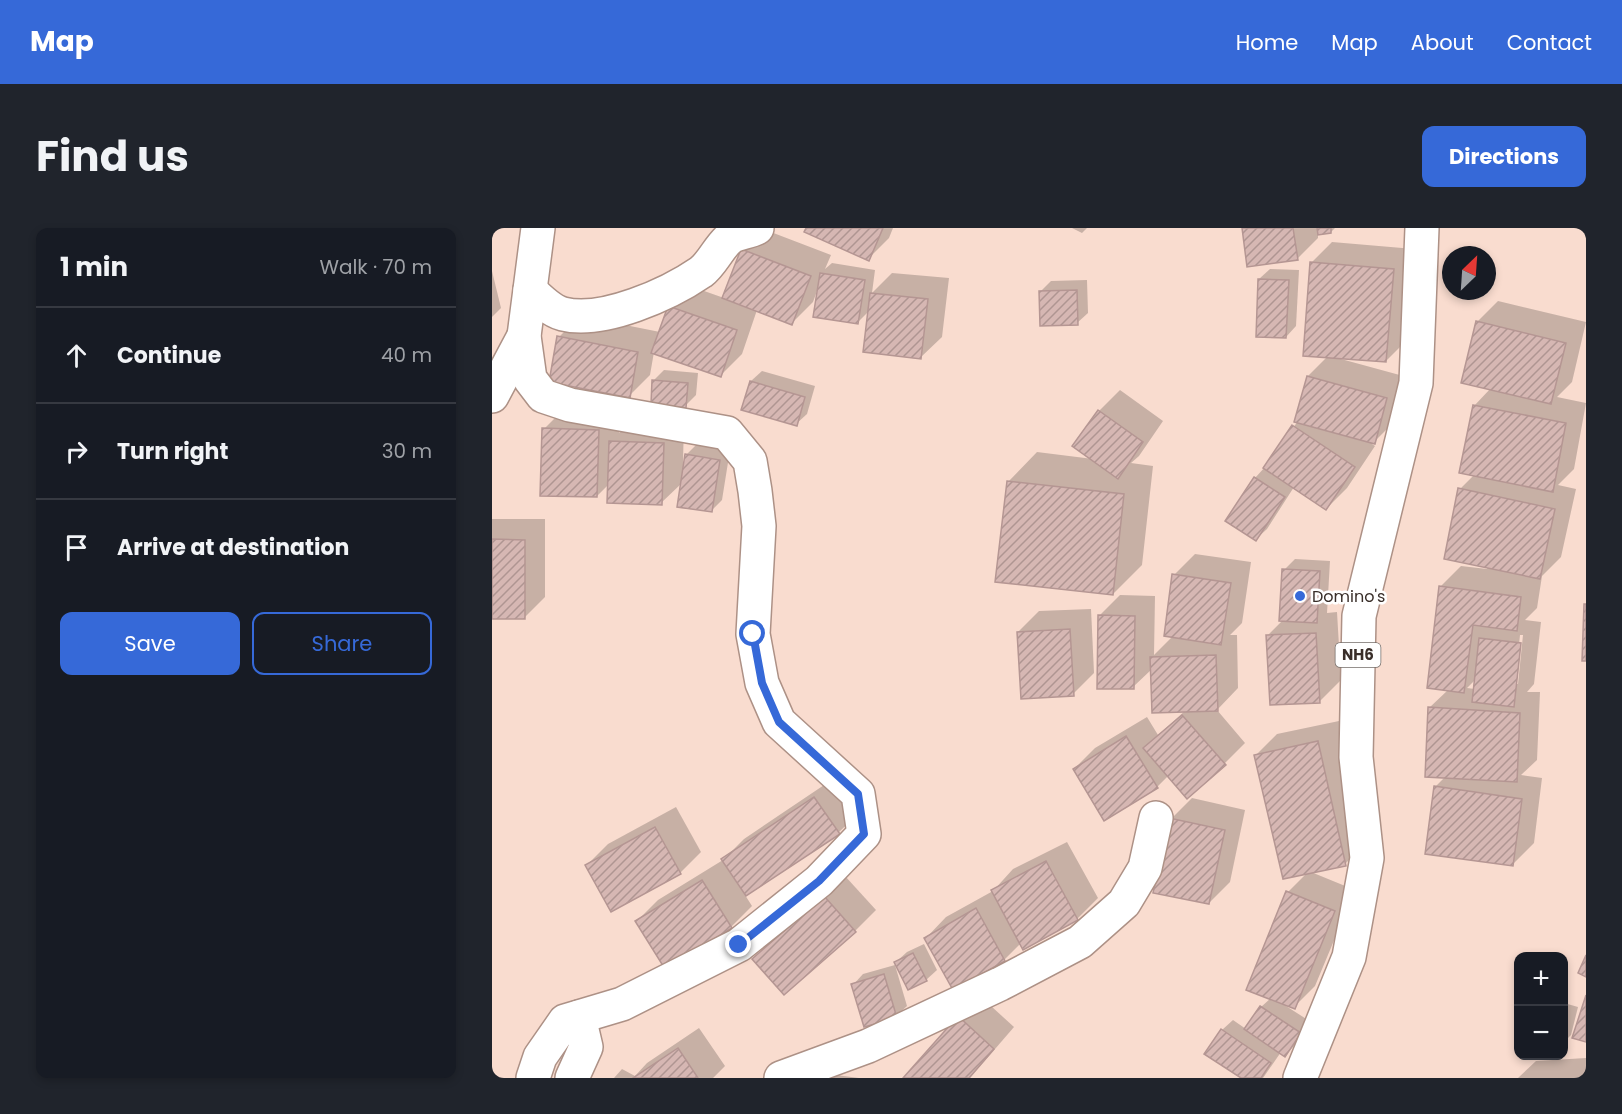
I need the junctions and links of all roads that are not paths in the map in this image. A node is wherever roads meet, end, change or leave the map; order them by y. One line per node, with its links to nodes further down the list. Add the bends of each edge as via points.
1 (538, 228): 4 (main road)
2 (757, 228): 4 (main road, via 730,238 704,270 639,304 590,316 562,314)
3 (1422, 228): 12 (main road, NH6, via 1416,383 1359,616 1356,757 1367,858 1349,957)
4 (530, 290): 5 (main road)
5 (524, 336): 6 (main road); 8 (main road, via 530,379 543,396 570,405 727,433 750,461 759,526 753,634 762,683 779,722 858,794 864,834 819,881 739,945 622,1004)
6 (492, 396)
7 (1156, 818): 11 (main road, via 1145,868 1124,903 1080,942 868,1046)
8 (579, 1017): 9 (main road, via 565,1021 540,1058); 10 (main road, via 586,1047)
9 (533, 1078)
10 (572, 1078)
11 (781, 1078)
12 (1300, 1078)

